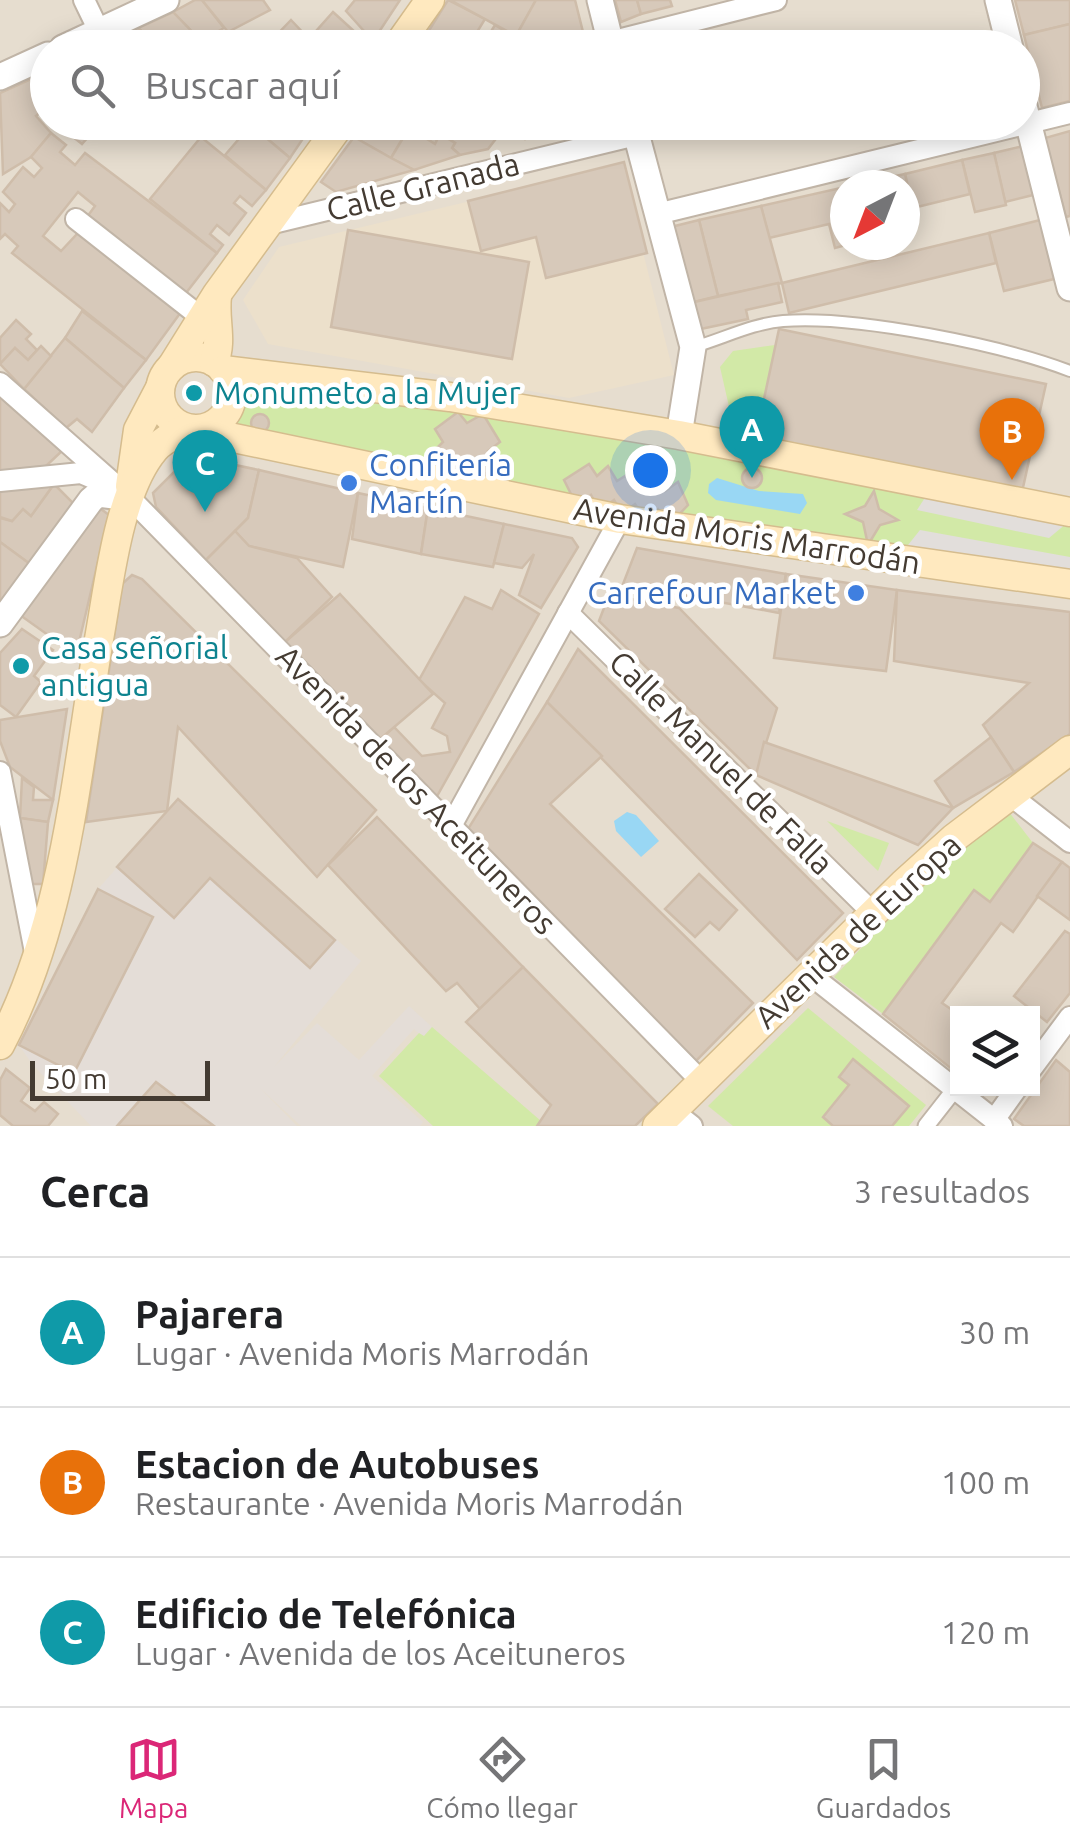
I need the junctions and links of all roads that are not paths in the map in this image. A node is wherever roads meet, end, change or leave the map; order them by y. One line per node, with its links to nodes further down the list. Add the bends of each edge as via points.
1 (84, 0): 7 (street)
2 (166, 0): 8 (street)
3 (430, 0): 9 (main road)
4 (600, 0): 10 (street)
5 (776, 0): 11 (street)
6 (998, 0): 12 (street)
7 (99, 30)
8 (101, 30)
9 (409, 30)
10 (608, 30)
11 (664, 30)
12 (1006, 30)
13 (30, 63): 14 (street)
14 (0, 77)
15 (1040, 112): 16 (street)
16 (1070, 114)
17 (329, 140): 24 (main road)
18 (592, 140): 24 (street, Calle Granada)
19 (637, 140): 22 (street)
20 (922, 140): 22 (street)
21 (1033, 140): 25 (street)
22 (658, 214): 27 (street)
23 (76, 219): 26 (street)
24 (268, 224): 26 (main road)
25 (1070, 288)
26 (210, 306): 28 (main road, via 221,346); 30 (main road)
27 (693, 347): 29 (lane, via 781,321 868,326 1028,355); 33 (street)
28 (218, 366): 30 (main road, via 192,357); 32 (main road, via 232,390 227,411 212,426); 33 (main road)
29 (1070, 371)
30 (166, 377): 32 (main road, via 162,408); 35 (main road, via 138,430)
31 (0, 383): 35 (street)
32 (188, 429): 35 (main road, via 155,449); 37 (main road, Avenida Moris Marrodán)
33 (680, 435): 36 (main road)
34 (0, 481): 35 (street, via 81,473)
35 (130, 498): 40 (street, via 98,494 91,500); 44 (street, Avenida de los Aceituneros); 47 (main road)
36 (1070, 512)
37 (620, 519): 38 (main road, Avenida Moris Marrodán); 39 (street)
38 (1070, 584)
39 (568, 613): 44 (street); 46 (street, Calle Manuel de Falla)
40 (0, 624)
41 (1070, 750): 43 (main road, Avenida de Europa)
42 (0, 772): 47 (street)
43 (1010, 795): 45 (street); 46 (main road, Avenida de Europa)
44 (451, 826): 52 (street, Avenida de los Aceituneros)
45 (1070, 842)
46 (873, 913): 48 (main road, Avenida de Europa)
47 (38, 963): 50 (main road)
48 (808, 973): 52 (main road, Avenida de Europa); 53 (street)
49 (1070, 1018): 51 (street)
50 (0, 1046)
51 (1040, 1057)
52 (702, 1082): 57 (main road, Avenida de Europa)
53 (950, 1085)
54 (950, 1095): 59 (street)
55 (964, 1096): 58 (street)
56 (1013, 1096): 58 (street)
57 (674, 1121)
58 (998, 1123)
59 (926, 1126)

